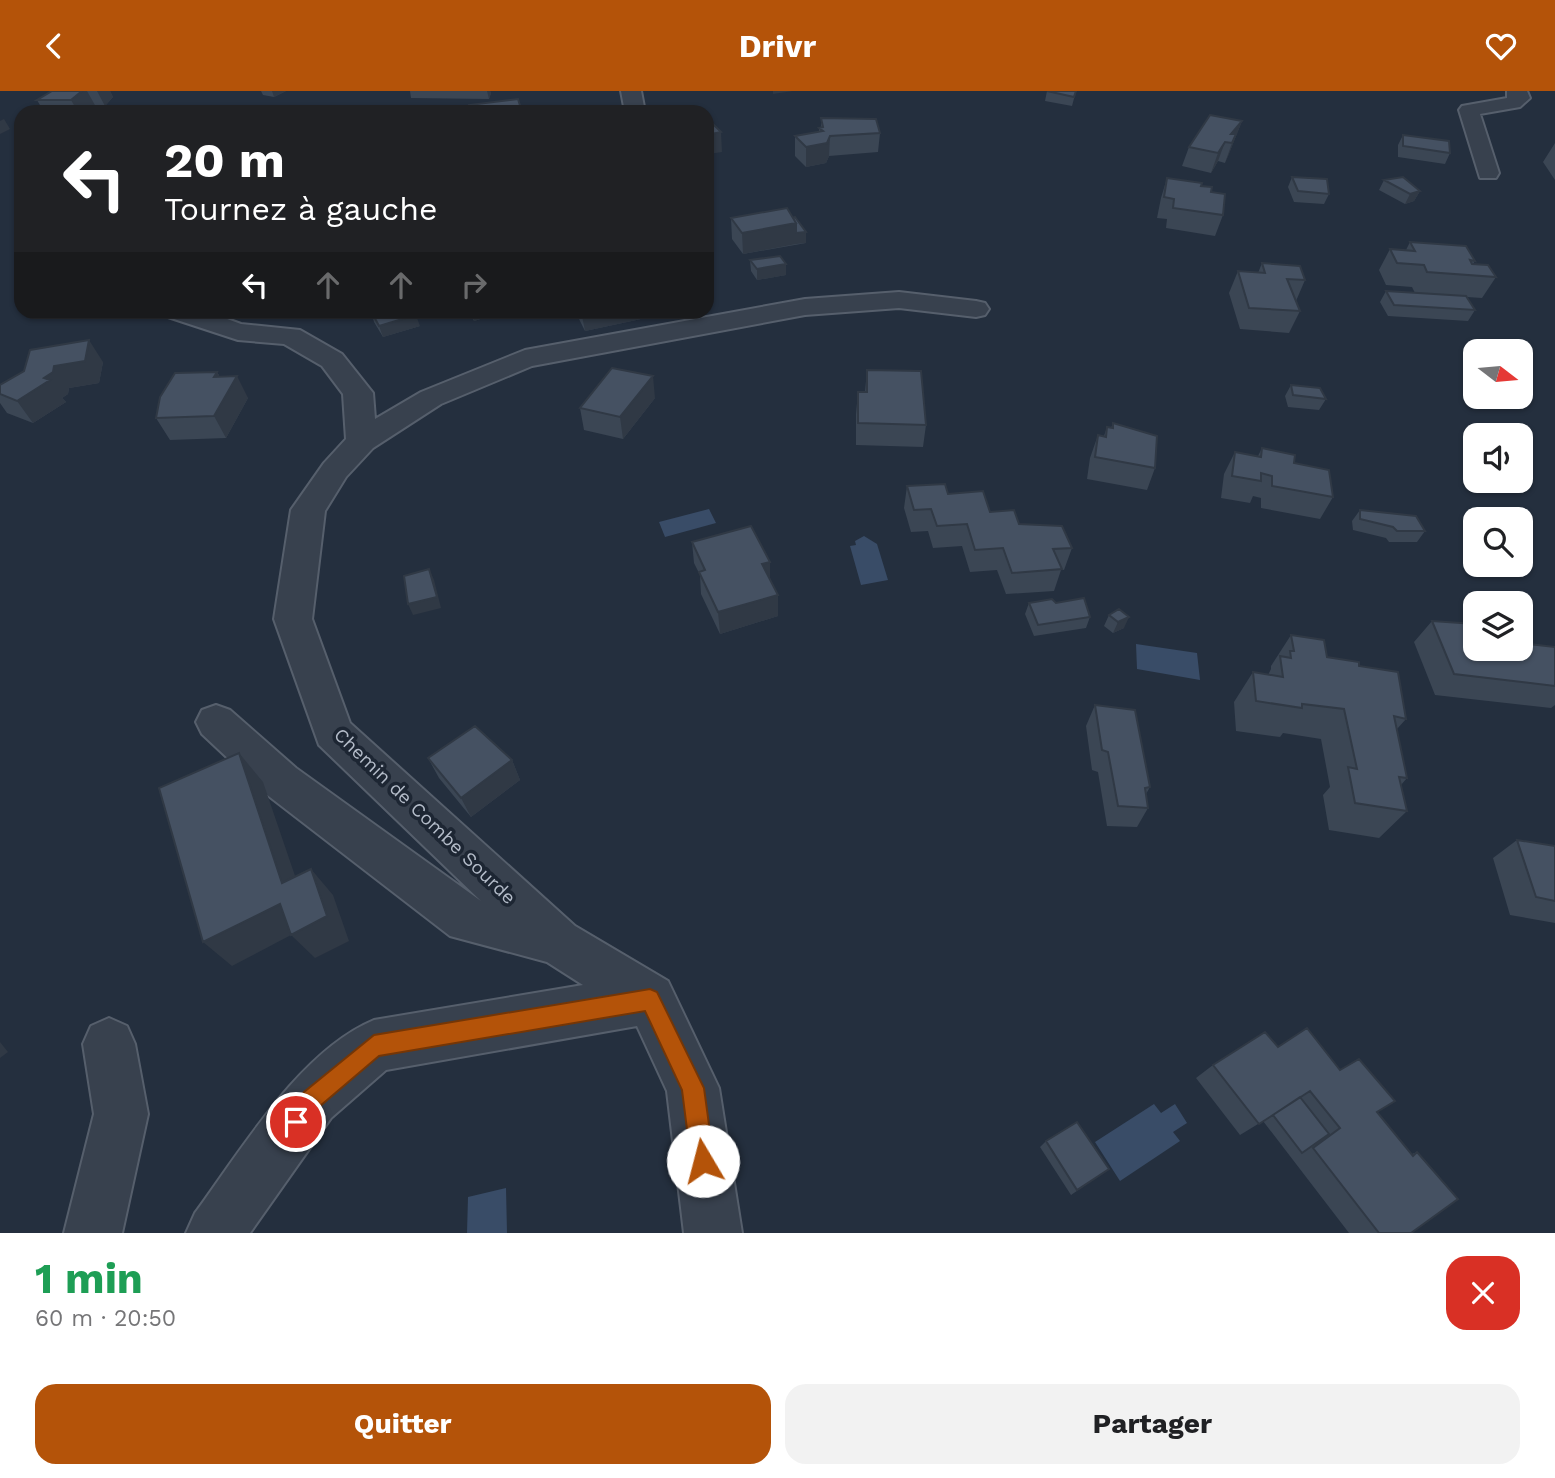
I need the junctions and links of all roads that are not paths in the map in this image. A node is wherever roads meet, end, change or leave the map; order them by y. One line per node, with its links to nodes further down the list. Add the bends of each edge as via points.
1 (1517, 91): 2 (street, via 1520,98 1513,103 1469,110)
2 (1488, 173)
3 (976, 309): 5 (street, Chemin de Combe Sourde, via 900,300 805,307 525,359 430,398)
4 (201, 319): 5 (street, via 238,331 290,336 332,360 359,393)
5 (362, 441): 7 (street, Chemin de Combe Sourde, via 308,510 293,619 333,733)
6 (216, 722): 7 (street, via 281,781 467,920)
7 (558, 942): 8 (street, Chemin de Combe Sourde)
8 (650, 999): 11 (street, via 374,1046 312,1099); 12 (street, via 693,1088)
9 (109, 1044): 10 (street, via 121,1114)
10 (93, 1233)
11 (215, 1233)
12 (713, 1233)

